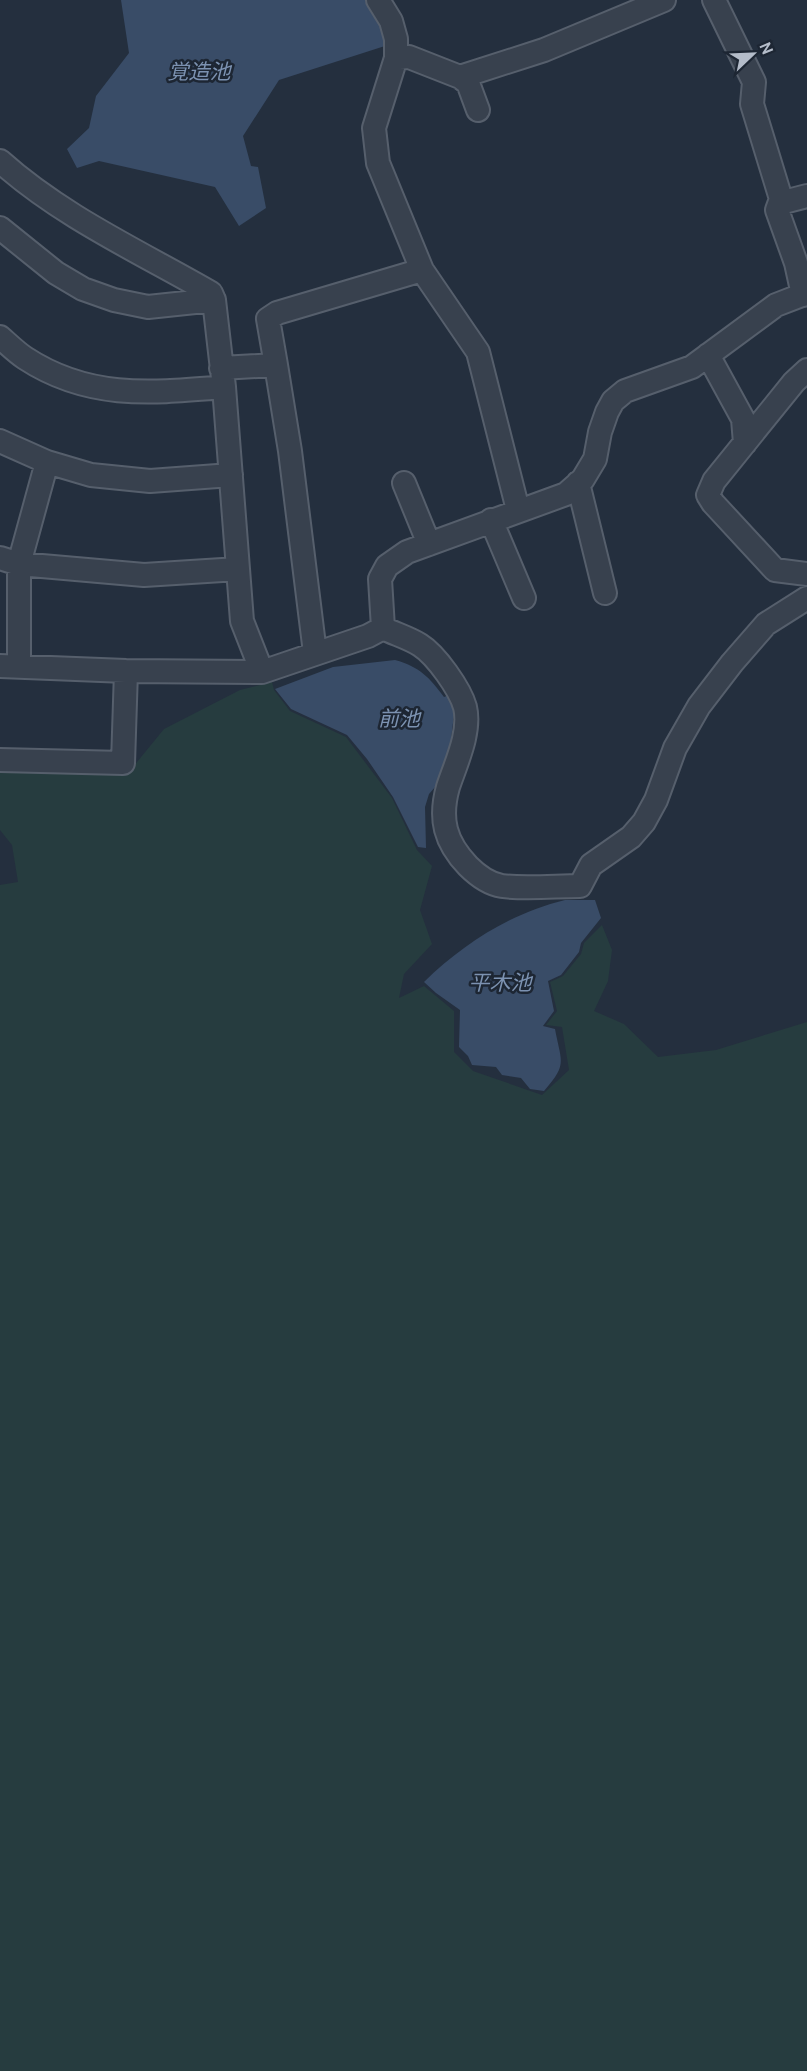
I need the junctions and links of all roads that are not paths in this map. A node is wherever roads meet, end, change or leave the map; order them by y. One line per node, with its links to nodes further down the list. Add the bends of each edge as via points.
1 (378, 0): 4 (street, via 391,21)
2 (664, 0): 5 (street, via 544,50)
3 (714, 0): 9 (street, via 754,81 752,104)
4 (396, 58): 5 (street, via 409,57); 11 (street, via 374,128 378,163)
5 (460, 77): 6 (street, via 468,83)
6 (478, 110)
7 (0, 161): 13 (street, via 22,181 212,293)
8 (807, 196): 9 (street)
9 (780, 203): 12 (street, via 777,210)
10 (0, 228): 13 (street, via 56,273 83,289 114,300 148,307)
11 (422, 270): 16 (street, via 277,313 268,319); 25 (street, via 478,352)
12 (805, 294): 15 (street, via 776,305)
13 (214, 300): 18 (street)
14 (0, 337): 18 (street, via 25,358 69,380 117,391 154,393)
15 (708, 355): 20 (street, via 743,419); 24 (street, via 692,367 625,391 613,400 600,432 595,459)
16 (276, 365): 18 (street); 35 (street)
17 (807, 370): 20 (street)
18 (222, 378): 22 (street)
19 (0, 441): 21 (street)
20 (745, 443): 30 (street, via 714,481 708,495 775,570)
21 (47, 462): 22 (street, via 91,475 150,481); 28 (street)
22 (231, 475): 29 (street)
23 (404, 483): 27 (street)
24 (579, 483): 25 (street, via 566,494); 31 (street)
25 (518, 510): 26 (street)
26 (491, 520): 27 (street); 32 (street)
27 (429, 544): 34 (street, via 407,552 387,566 380,579)
28 (6, 563): 29 (street, via 144,575); 36 (street)
29 (238, 570): 38 (street, via 242,621)
30 (807, 574)
31 (605, 593)
32 (524, 598)
33 (807, 598): 34 (street, via 766,624 732,663 699,706 675,748 644,822 631,837 591,865 580,886 501,886 478,876 454,850 447,835 444,809 467,724 465,707 434,658 420,645)
34 (382, 628): 35 (street)
35 (315, 653): 38 (street)
36 (10, 666): 37 (street)
37 (126, 671): 38 (street); 39 (street, via 123,763)
38 (262, 672)
39 (0, 760)

